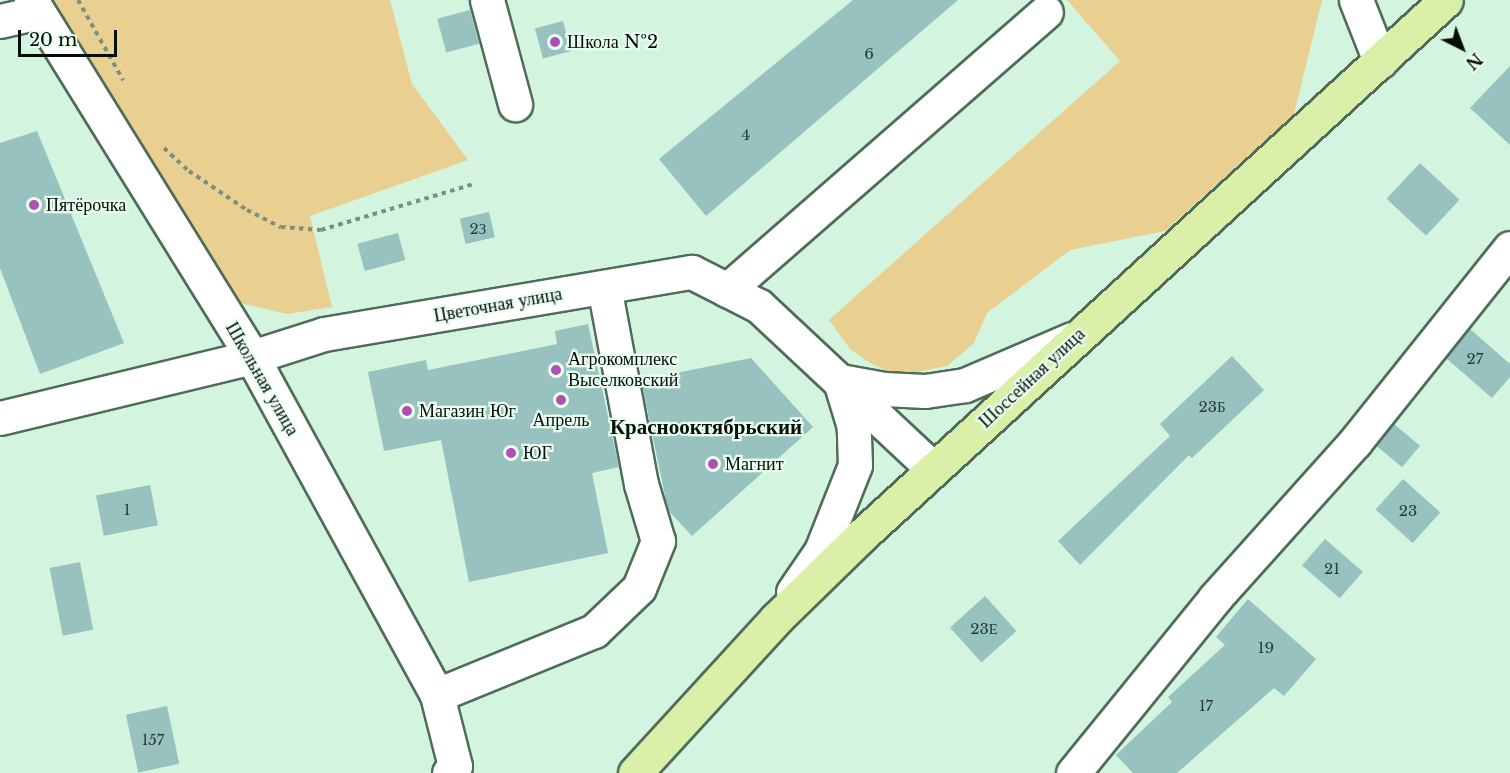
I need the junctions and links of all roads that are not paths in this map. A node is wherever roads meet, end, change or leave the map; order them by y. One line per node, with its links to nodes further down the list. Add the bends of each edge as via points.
1 (487, 0): 8 (street)
2 (1356, 0): 7 (street)
3 (1446, 0): 7 (main road, Шоссейная улица)
4 (34, 6): 6 (street); 13 (street, Школьная улица)
5 (1046, 12): 11 (street)
6 (0, 21)
7 (1380, 60): 12 (main road, Шоссейная улица)
8 (514, 104)
9 (1510, 248): 21 (street, via 1355,442 1215,598)
10 (604, 287): 11 (street, Цветочная улица, via 692,272); 13 (street, Цветочная улица, via 324,334); 18 (street, via 641,484 658,541 639,588 594,631)
11 (727, 290): 14 (street, Цветочная улица, via 759,306)
12 (1076, 338): 14 (street, via 965,385 925,391); 16 (main road, Шоссейная улица)
13 (252, 357): 15 (street, Цветочная улица); 18 (street, Школьная улица)
14 (840, 381): 16 (street, Цветочная улица); 17 (street, via 854,427 855,465 821,550)
15 (0, 418)
16 (933, 469): 17 (main road, Шоссейная улица)
17 (776, 619): 20 (main road, Шоссейная улица)
18 (437, 695): 19 (street, Школьная улица, via 455,766)
19 (449, 773)
20 (635, 773)
21 (1073, 773)

